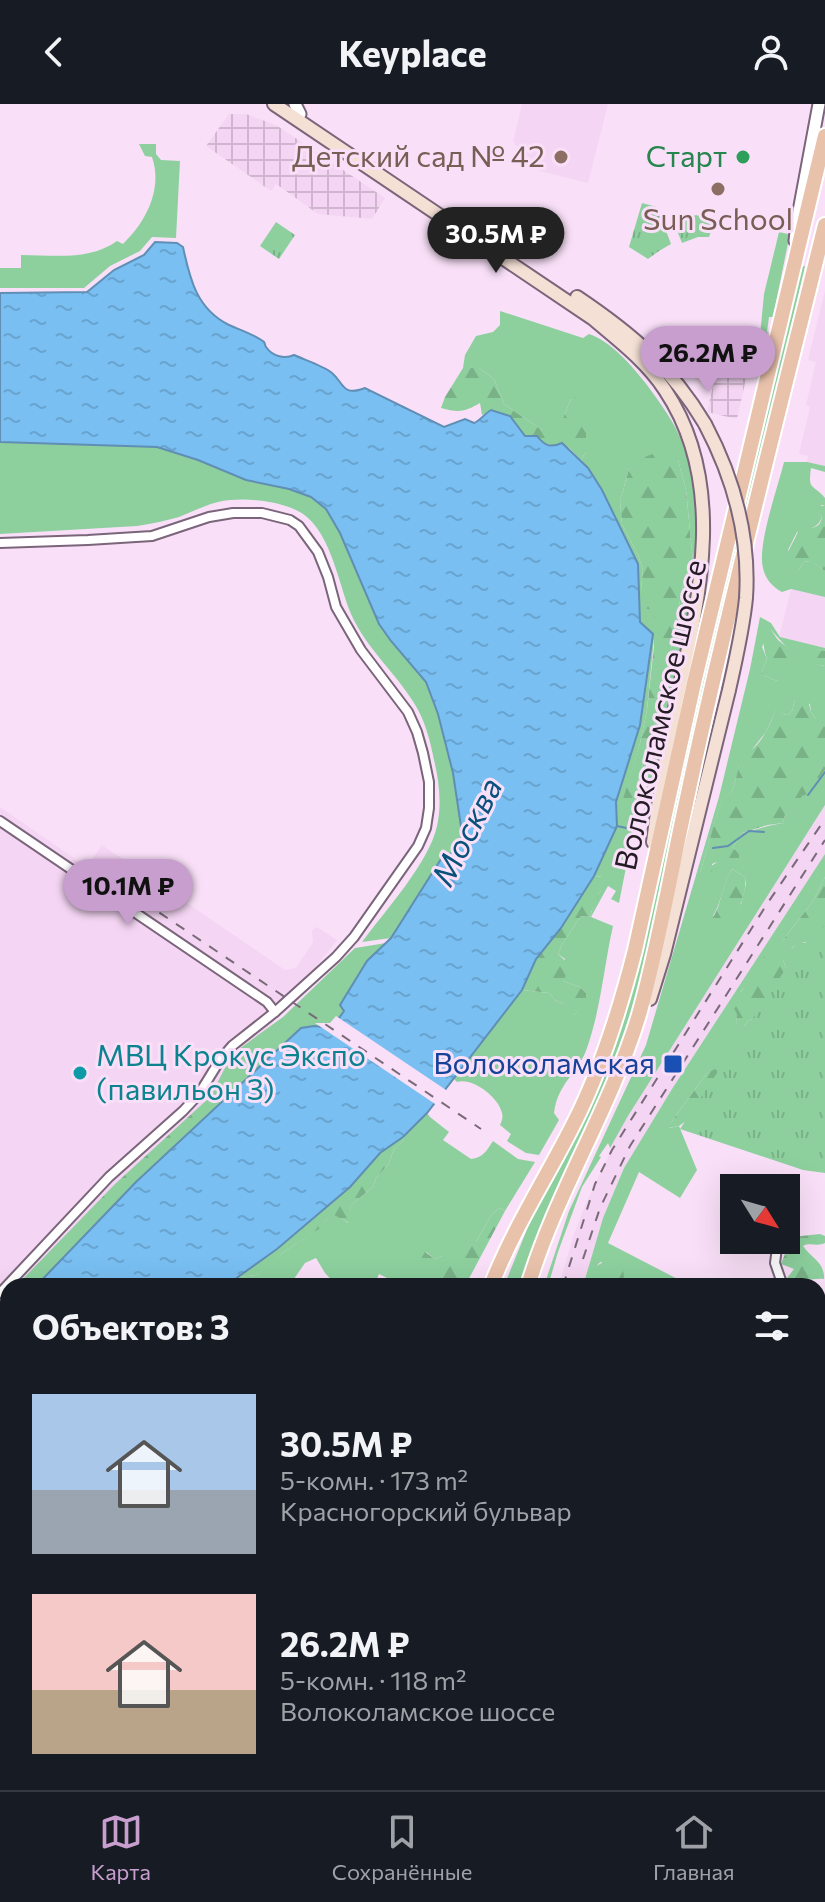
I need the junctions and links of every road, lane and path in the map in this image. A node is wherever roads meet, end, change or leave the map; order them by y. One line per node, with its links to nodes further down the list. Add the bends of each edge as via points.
1 (274, 104): 10 (main road, via 592,318 654,375 687,431 703,507 700,581 665,762)
2 (284, 104): 4 (main road, Волоколамское шоссе)
3 (819, 104): 7 (street, via 795,233)
4 (298, 109): 12 (main road, Волоколамское шоссе, bridge, via 627,333 680,386 705,424 732,485 746,570 738,652 664,954)
5 (825, 136): 7 (main road, Волоколамское шоссе)
6 (825, 225): 12 (main road, Волоколамское шоссе, via 712,687 648,981)
7 (795, 262): 10 (main road, Волоколамское шоссе)
8 (0, 543): 11 (street, via 152,536 209,517 262,513 299,526 318,552 336,607 417,732 429,782 429,808 418,846 354,937)
9 (0, 821): 11 (street)
10 (652, 873): 15 (main road, Волоколамское шоссе, via 625,990 603,1056)
11 (275, 1012): 14 (street, via 232,1046 199,1094 109,1177)
12 (623, 1064): 16 (main road, Волоколамское шоссе, via 557,1206)
13 (776, 1254): 17 (street)
14 (15, 1278)
15 (494, 1278)
16 (531, 1278)
17 (780, 1278)

